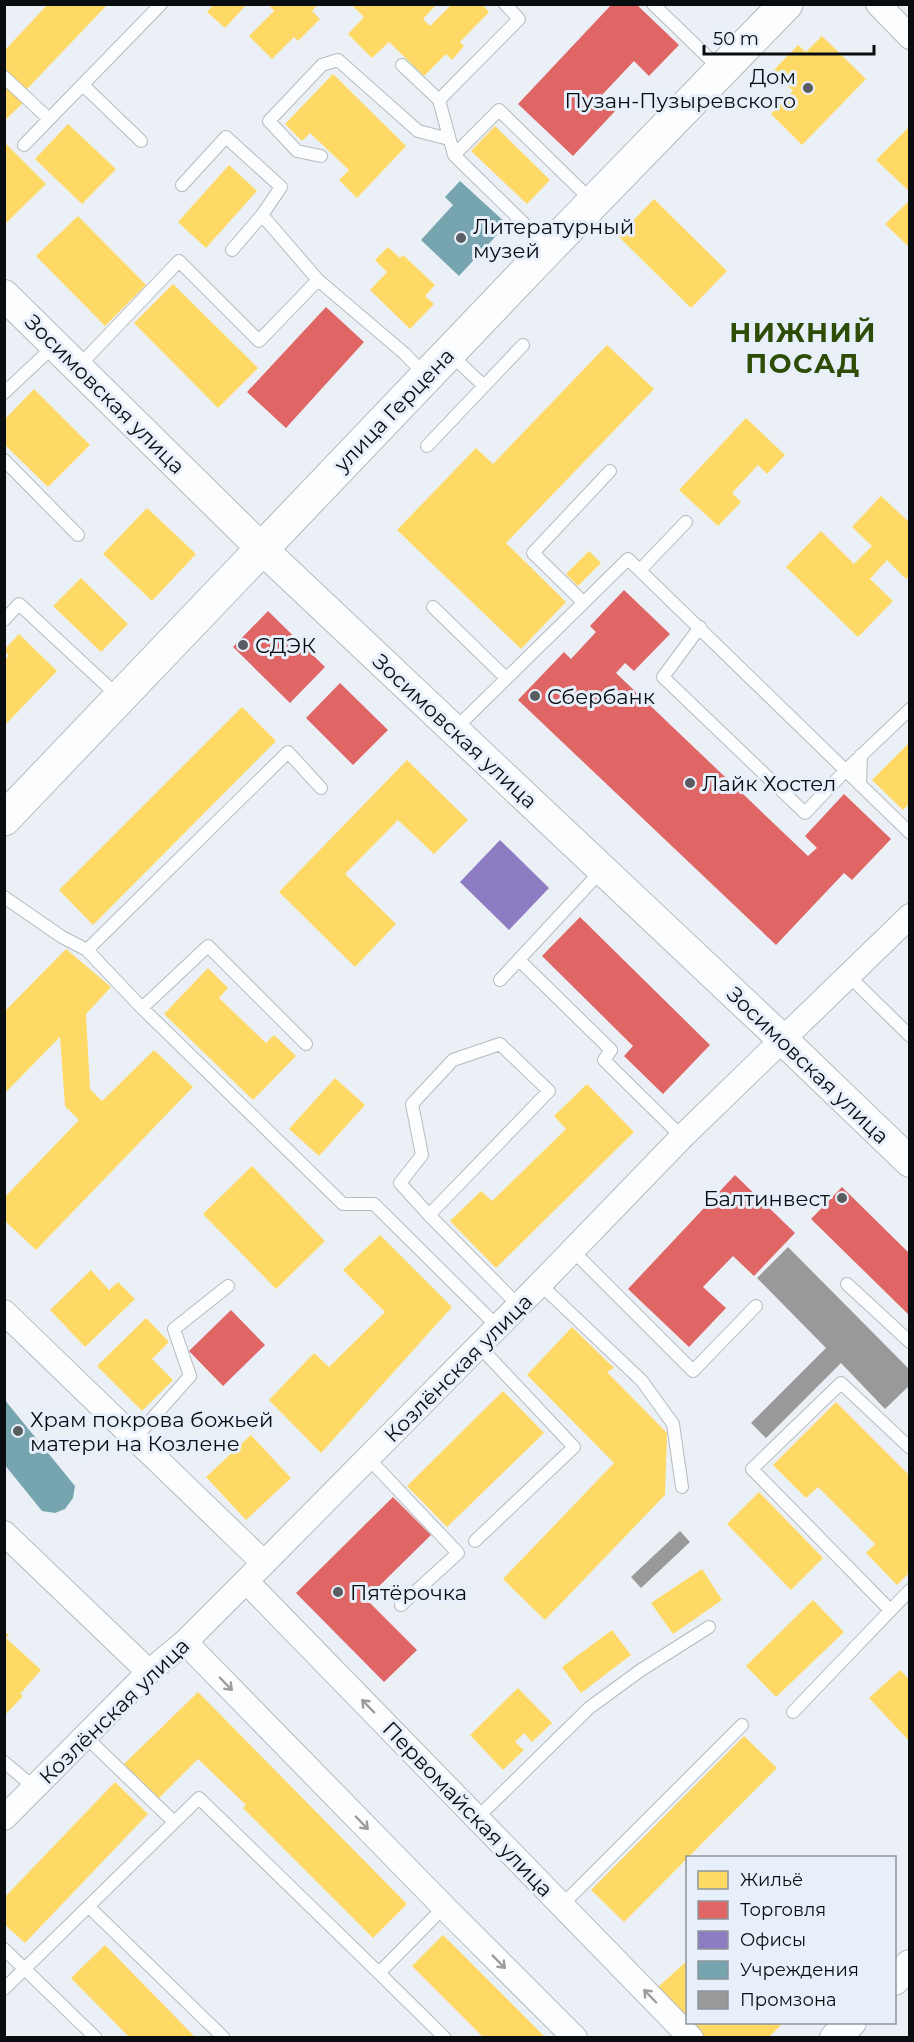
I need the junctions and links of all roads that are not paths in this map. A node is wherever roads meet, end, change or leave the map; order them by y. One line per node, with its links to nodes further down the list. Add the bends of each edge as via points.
1 (161, 4): 10 (lane)
2 (505, 4): 11 (lane, via 519,19)
3 (653, 4): 8 (lane)
4 (786, 4): 8 (main road, улица Герцена)
5 (878, 4): 6 (street)
6 (909, 37)
7 (402, 65): 11 (lane)
8 (722, 70): 19 (main road, улица Герцена)
9 (4, 77): 12 (lane)
10 (83, 85): 12 (lane); 14 (lane)
11 (439, 100): 13 (lane)
12 (50, 119): 15 (lane)
13 (449, 139): 16 (lane); 17 (lane, via 418,131 338,60 322,65 269,121 297,151)
14 (141, 141)
15 (24, 145)
16 (454, 155): 19 (lane, via 499,110); 21 (lane)
17 (321, 156)
18 (182, 185): 20 (lane, via 225,137 281,187)
19 (593, 202): 21 (main road, улица Герцена)
20 (262, 214): 22 (lane); 23 (lane)
21 (549, 248): 27 (main road, улица Герцена)
22 (232, 250)
23 (318, 280): 28 (lane, via 259,341 179,261); 29 (lane)
24 (4, 295): 25 (street, Зосимовская улица)
25 (55, 345): 28 (street, Зосимовская улица); 31 (lane)
26 (523, 345): 30 (lane)
27 (448, 352): 29 (main road, улица Герцена); 30 (lane)
28 (78, 368): 37 (street, Зосимовская улица)
29 (426, 376): 37 (main road, улица Герцена)
30 (484, 386): 32 (lane)
31 (4, 393)
32 (427, 446)
33 (4, 460): 36 (lane)
34 (610, 471): 39 (lane, via 533,553)
35 (686, 522): 38 (lane)
36 (78, 535)
37 (261, 548): 44 (main road, улица Герцена); 46 (street, Зосимовская улица)
38 (640, 570): 39 (lane, via 628,559); 42 (lane)
39 (583, 602): 43 (lane)
40 (434, 607): 43 (lane)
41 (4, 620): 44 (lane, via 20,604)
42 (700, 627): 48 (lane); 48 (lane, via 663,677 805,813)
43 (506, 678): 46 (lane)
44 (119, 697): 51 (main road, улица Герцена)
45 (909, 709): 47 (lane)
46 (454, 730): 53 (street, Зосимовская улица)
47 (861, 755): 48 (lane); 49 (lane)
48 (845, 771): 49 (lane)
49 (860, 785): 52 (lane)
50 (321, 788): 56 (lane, via 288,752)
51 (4, 819)
52 (909, 833)
53 (603, 870): 57 (lane); 62 (street, Зосимовская улица)
54 (4, 897): 56 (lane)
55 (909, 916): 58 (street, Козлёнская улица)
56 (87, 950): 60 (lane)
57 (519, 960): 59 (lane); 64 (lane, via 611,1050 604,1060)
58 (848, 975): 61 (lane); 62 (street, Козлёнская улица)
59 (500, 980)
60 (142, 1008): 63 (lane, via 208,946); 74 (lane, via 343,1204 374,1204)
61 (909, 1036)
62 (781, 1038): 64 (street, Козлёнская улица); 65 (street, Зосимовская улица)
63 (306, 1044)
64 (682, 1137): 67 (street, Козлёнская улица)
65 (908, 1160)
66 (429, 1215): 66 (lane, via 549,1091 500,1044 453,1060 412,1104 422,1155 400,1183); 71 (lane)
67 (573, 1251): 68 (street, Козлёнская улица); 72 (lane, via 693,1371)
68 (540, 1284): 71 (street, Козлёнская улица); 80 (lane, via 642,1381 673,1424)
69 (847, 1284): 75 (lane)
70 (228, 1286): 77 (lane, via 174,1329 190,1377)
71 (519, 1306): 74 (street, Козлёнская улица)
72 (756, 1306)
73 (4, 1312): 77 (street)
74 (498, 1327): 76 (street, Козлёнская улица)
75 (909, 1342)
76 (479, 1346): 79 (street, Козлёнская улица); 82 (lane, via 574,1447)
77 (135, 1438): 83 (street)
78 (908, 1445): 87 (lane, via 841,1383 752,1468)
79 (368, 1458): 83 (street, Козлёнская улица); 86 (lane, via 458,1553)
80 (682, 1487)
81 (4, 1533): 90 (street)
82 (475, 1541)
83 (264, 1563): 84 (street, Козлёнская улица)
84 (246, 1581): 89 (street, Козлёнская улица); 97 (street, Первомайская улица, one-way to 84)
85 (909, 1590): 87 (lane)
86 (401, 1605)
87 (890, 1610): 91 (lane)
88 (709, 1627): 97 (lane, via 589,1708)
89 (185, 1642): 90 (street, Козлёнская улица); 101 (street, one-way to 101)
90 (149, 1672): 93 (street, Козлёнская улица)
91 (793, 1712)
92 (742, 1725): 99 (lane)
93 (86, 1737): 95 (street, Козлёнская улица); 98 (lane)
94 (4, 1762): 95 (lane)
95 (35, 1788): 96 (street, Козлёнская улица)
96 (4, 1818)
97 (477, 1818): 99 (street, Первомайская улица)
98 (174, 1822): 100 (lane); 104 (lane, via 199,1798)
99 (562, 1905): 111 (street, Первомайская улица, one-way to 99)
100 (89, 1906): 103 (lane); 108 (lane)
101 (444, 1907): 104 (lane); 110 (street, one-way to 110)
102 (4, 1949): 103 (lane)
103 (25, 1969): 105 (lane); 107 (lane)
104 (379, 1973): 109 (lane)
105 (4, 1989)
106 (848, 2024): 112 (street)
107 (96, 2037)
108 (224, 2037)
109 (445, 2037)
110 (575, 2037)
111 (691, 2037)
112 (835, 2037)

